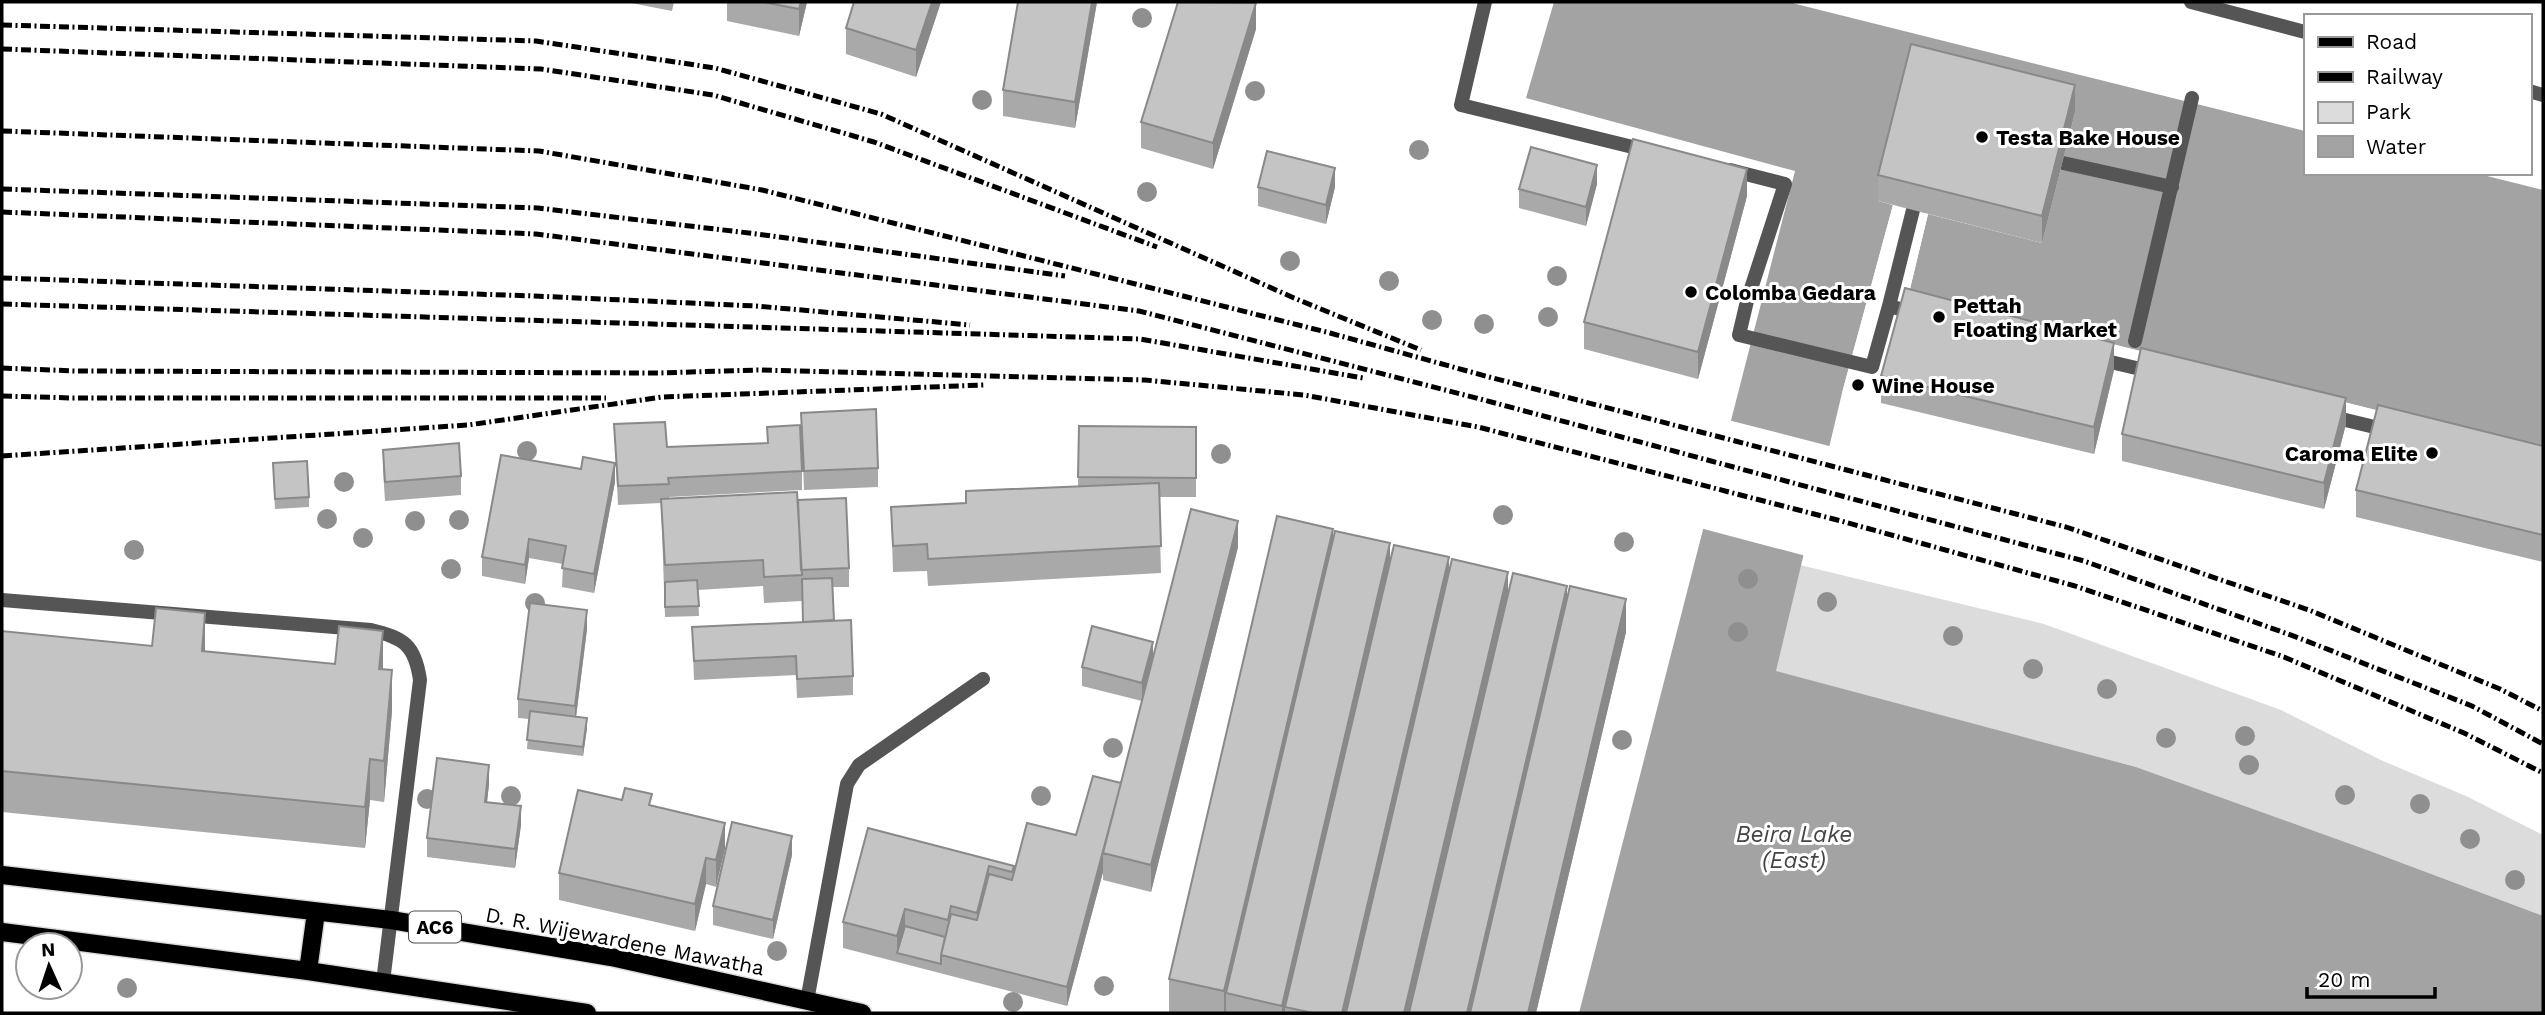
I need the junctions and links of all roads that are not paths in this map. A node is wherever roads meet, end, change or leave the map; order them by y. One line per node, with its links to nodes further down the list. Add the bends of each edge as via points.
1 (1485, 2): 5 (street, via 1461,105)
2 (2191, 2): 3 (street)
3 (2304, 32)
4 (2192, 97): 8 (street)
5 (1663, 154)
6 (2063, 163): 8 (street)
7 (1717, 167): 10 (street, via 1785,184 1739,335 1872,367)
8 (2172, 187): 12 (street)
9 (1913, 210): 10 (street)
10 (1889, 306): 11 (street)
11 (1929, 316)
12 (2136, 341)
13 (2090, 357): 14 (street)
14 (2170, 377)
15 (2316, 413): 16 (street)
16 (2410, 436)
17 (2, 600): 21 (street, via 371,630 396,636 417,659 420,680)
18 (983, 679): 25 (street, via 859,765 847,784)
19 (2, 875): 20 (main road, D. R. Wijewardene Mawatha / AC6)
20 (316, 912): 21 (main road, D. R. Wijewardene Mawatha / AC6); 23 (main road)
21 (391, 920): 24 (street); 25 (main road, D. R. Wijewardene Mawatha / AC6, via 611,957)
22 (2, 932): 23 (main road)
23 (308, 971): 24 (main road)
24 (383, 982): 26 (main road)
25 (807, 1001): 27 (main road, D. R. Wijewardene Mawatha / AC6)
26 (587, 1013)
27 (862, 1013)

